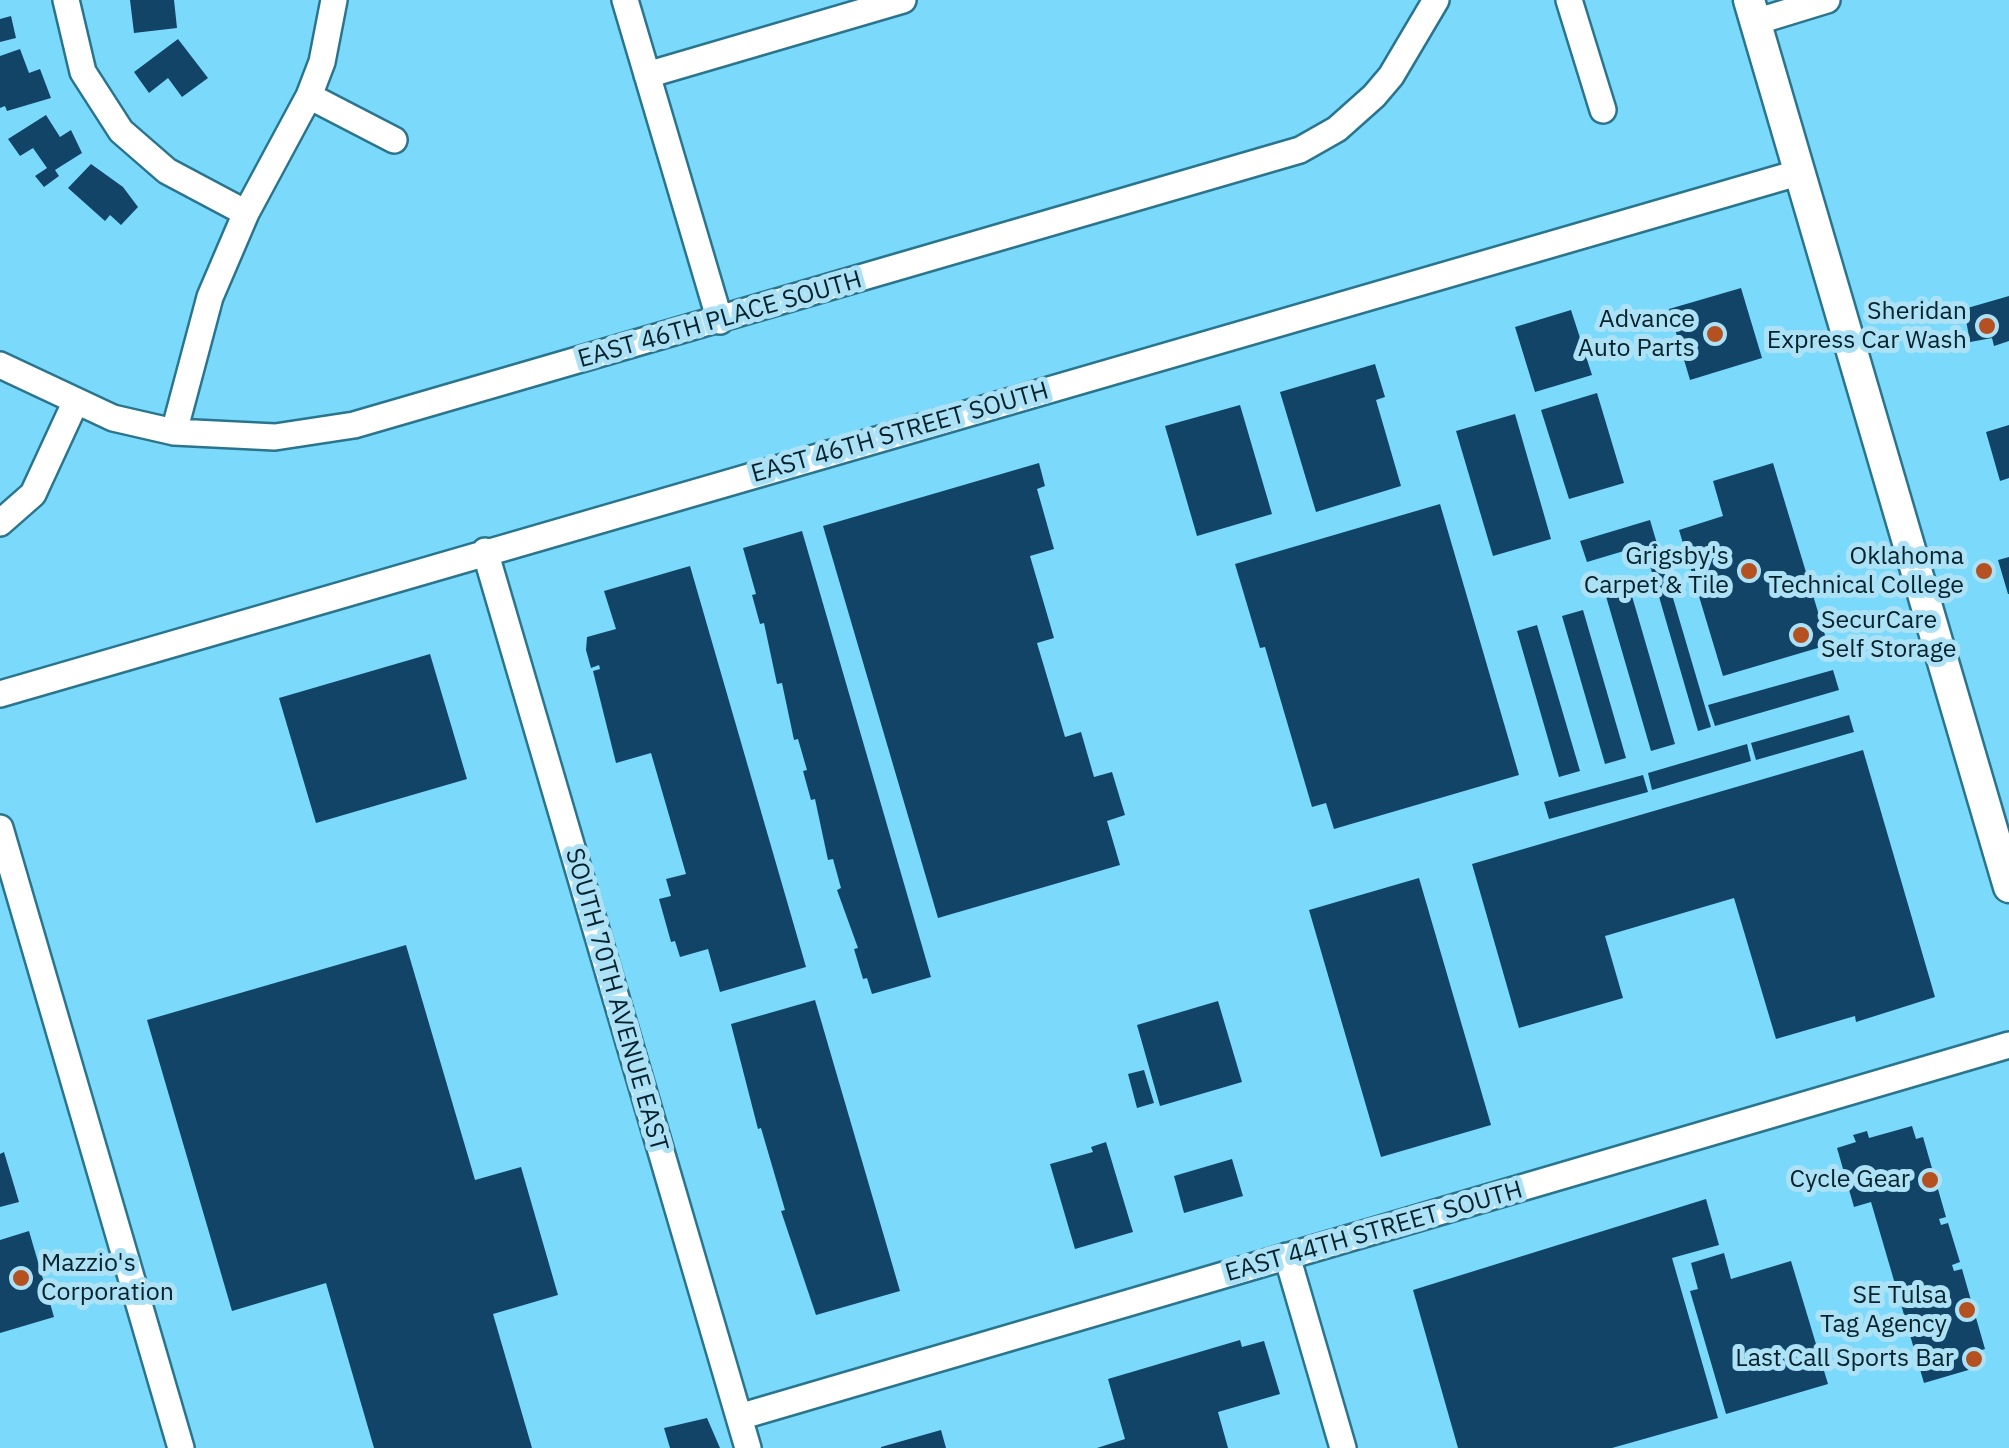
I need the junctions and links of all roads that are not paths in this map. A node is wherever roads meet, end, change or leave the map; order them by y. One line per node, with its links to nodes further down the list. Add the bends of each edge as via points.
1 (66, 0): 14 (street, via 84,72 121,131 167,172)
2 (334, 0): 10 (street)
3 (626, 0): 9 (street)
4 (904, 0): 9 (street)
5 (1436, 0): 15 (street, EAST 46TH PLACE SOUTH, via 1374,96 1300,150)
6 (1569, 0): 11 (street)
7 (1828, 0): 8 (street)
8 (1752, 11): 13 (main road)
9 (648, 75): 15 (street)
10 (309, 96): 12 (street); 14 (street)
11 (1603, 110)
12 (394, 140)
13 (1800, 172): 20 (street, EAST 46TH STREET SOUTH); 23 (main road)
14 (246, 213): 18 (street, via 210,297)
15 (720, 321): 18 (street, EAST 46TH PLACE SOUTH, via 354,425 276,437)
16 (0, 365): 17 (street, EAST 46TH PLACE SOUTH)
17 (74, 403): 18 (street, EAST 46TH PLACE SOUTH); 19 (street, via 33,494)
18 (174, 432)
19 (0, 523)
20 (485, 551): 21 (street, EAST 46TH STREET SOUTH); 26 (street, SOUTH 70TH AVENUE EAST)
21 (0, 694)
22 (0, 828): 27 (street)
23 (2009, 887)
24 (2009, 1045): 25 (street, EAST 44TH STREET SOUTH)
25 (1287, 1256): 26 (street, EAST 44TH STREET SOUTH); 29 (street)
26 (739, 1417): 28 (street, SOUTH 70TH AVENUE EAST)
27 (182, 1448)
28 (748, 1448)
29 (1343, 1448)

